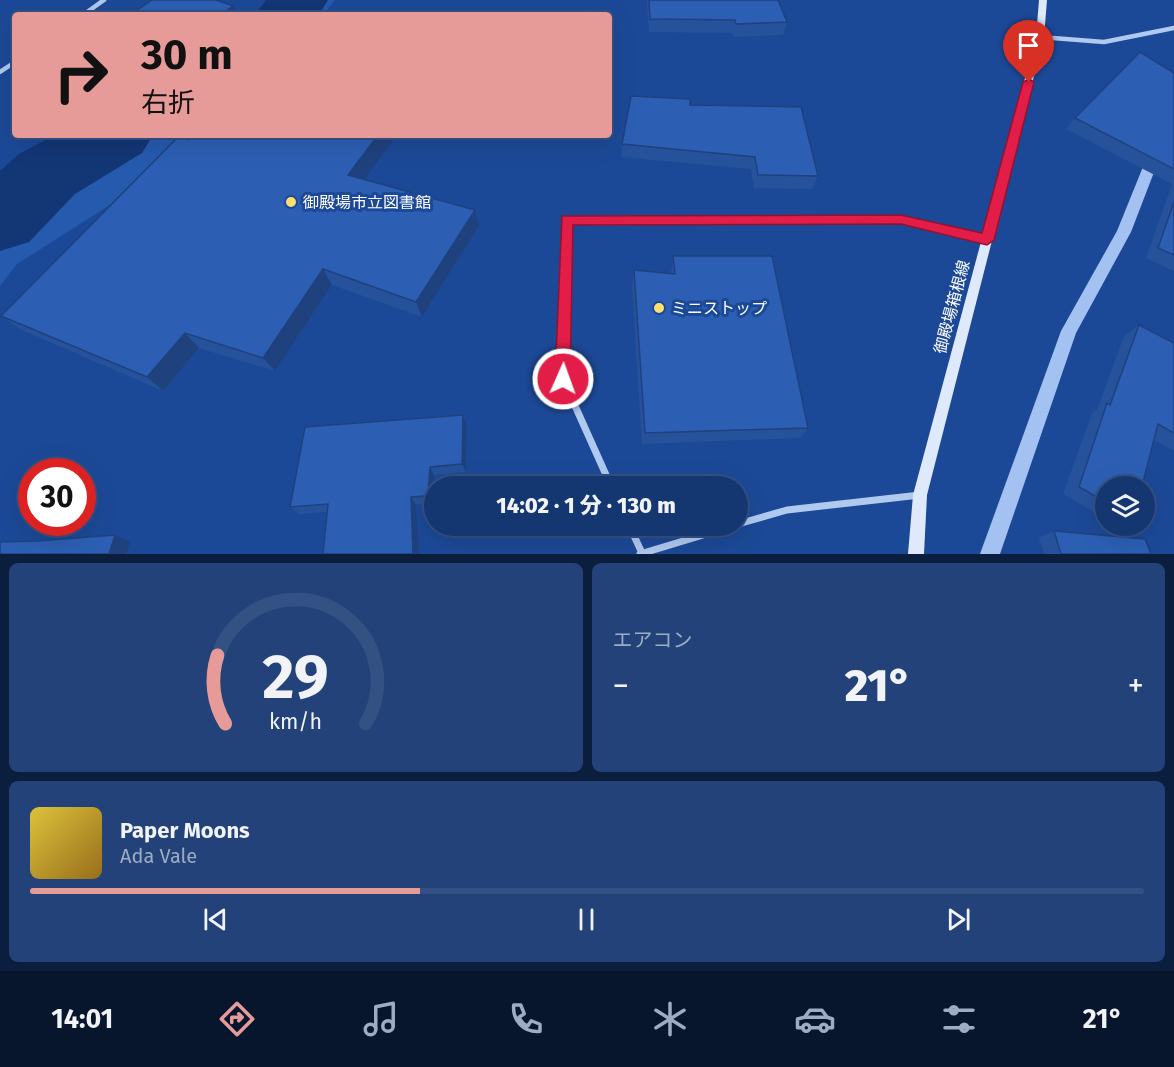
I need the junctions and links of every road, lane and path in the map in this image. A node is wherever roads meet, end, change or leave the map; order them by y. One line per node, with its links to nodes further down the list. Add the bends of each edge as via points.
1 (104, 0): 3 (street)
2 (1043, 0): 5 (main road, 御殿場箱根線)
3 (87, 12)
4 (1174, 28): 5 (street, via 1104,42)
5 (1040, 37): 6 (main road, 御殿場箱根線)
6 (987, 240): 7 (street, via 901,219 567,220 563,379); 8 (main road, 御殿場箱根線)
7 (607, 476)
8 (920, 495): 9 (street, via 787,510); 13 (main road, 御殿場箱根線)
9 (748, 522)
10 (634, 536): 12 (street)
11 (699, 536): 12 (street)
12 (641, 553)
13 (916, 554)

